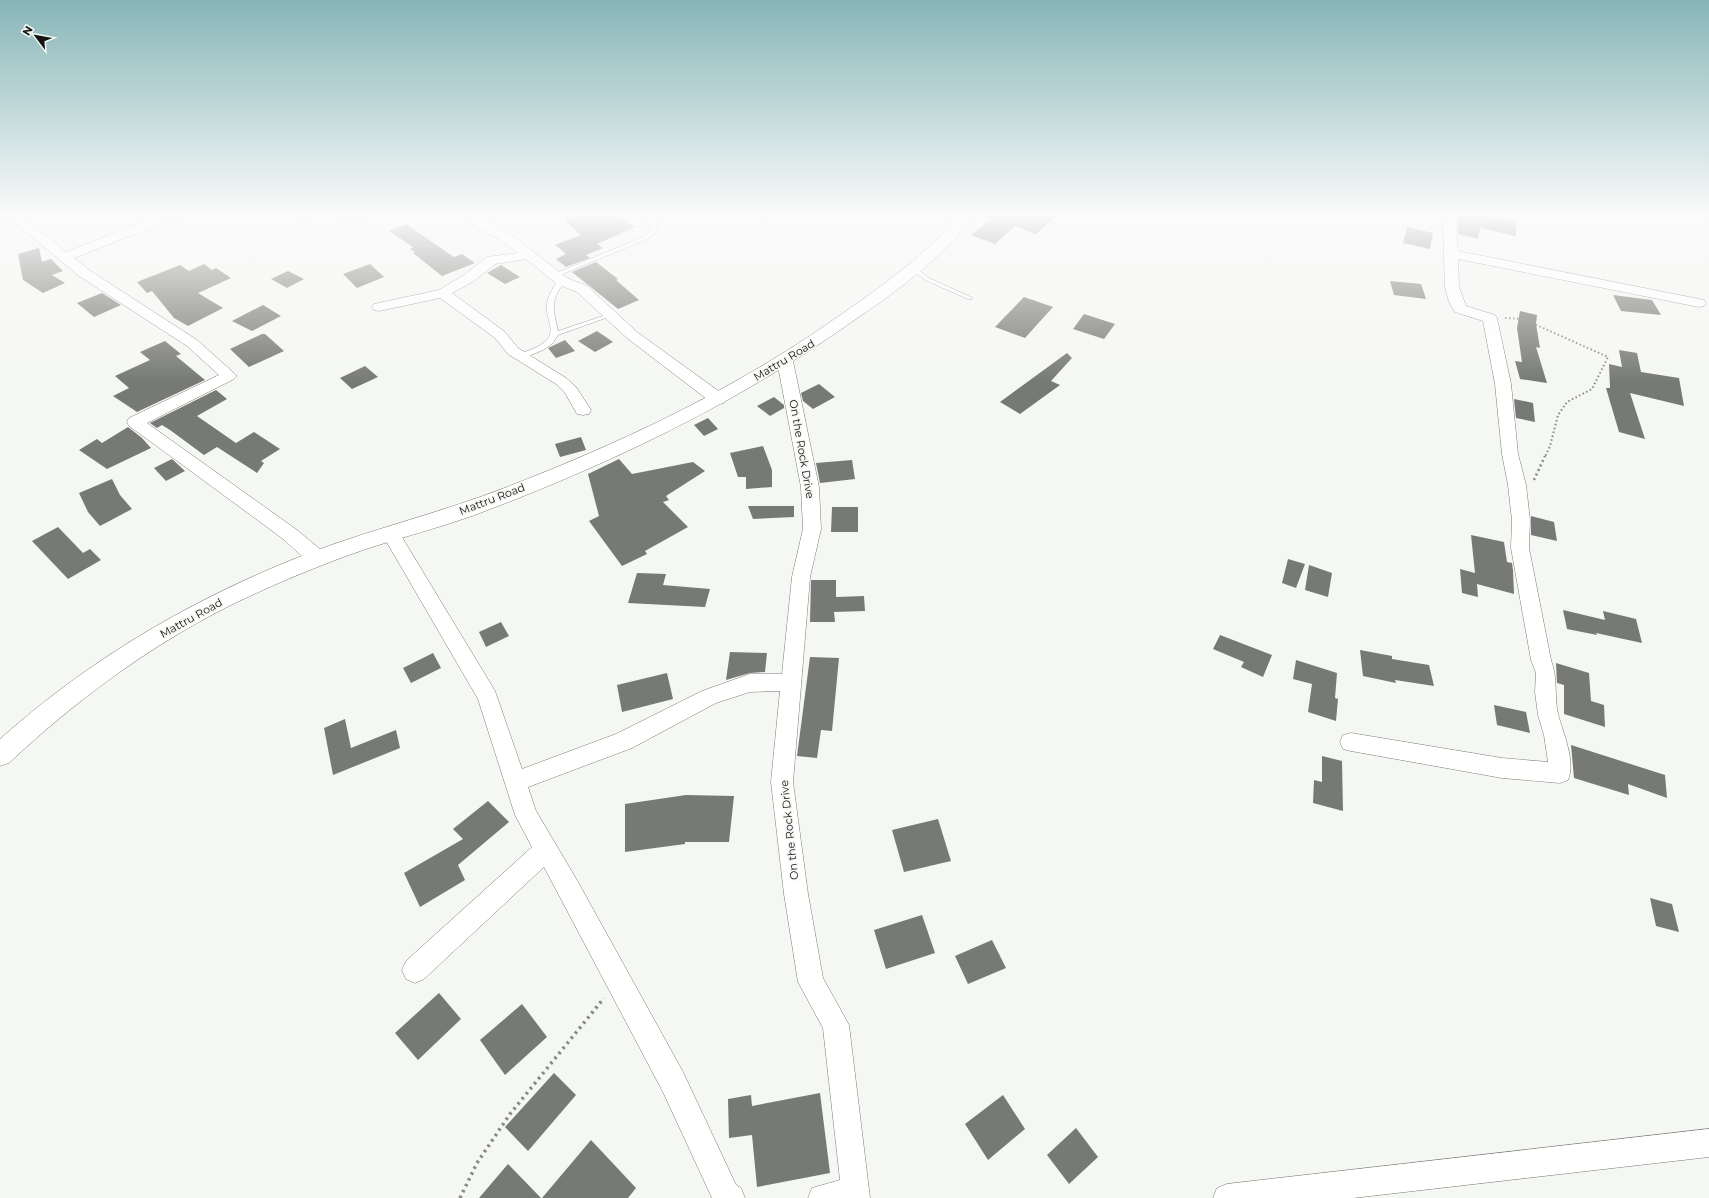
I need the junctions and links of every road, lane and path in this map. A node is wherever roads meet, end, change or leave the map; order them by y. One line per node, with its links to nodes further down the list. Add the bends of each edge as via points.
1 (80, 270): 23 (street, via 192,342 230,376 135,422 291,535)
2 (478, 270): 10 (street)
3 (549, 270): 9 (street)
4 (577, 270): 9 (lane)
5 (913, 270): 18 (main road, Mattru Road, via 881,295)
6 (915, 270): 11 (lane, via 927,279)
7 (1451, 270): 15 (street, via 1452,287 1460,309)
8 (1532, 270): 12 (street)
9 (559, 278): 14 (street, via 582,289); 16 (lane, via 550,299)
10 (443, 293): 13 (street); 17 (street, via 500,335 513,351)
11 (970, 298)
12 (1699, 303)
13 (379, 307)
14 (611, 315): 16 (lane); 19 (street, via 632,335)
15 (1490, 318): 21 (path, via 1523,319 1608,357 1592,389 1567,402 1558,415 1550,446); 25 (street, via 1503,384 1510,454 1517,485 1521,520 1520,548 1541,660 1546,673 1548,715 1555,735 1560,773 1502,768)
16 (555, 334): 17 (lane, via 551,342)
17 (521, 356): 20 (street, via 562,382 571,390)
18 (785, 360): 19 (main road, Mattru Road); 24 (street, On the Rock Drive, via 810,487 812,529 802,577)
19 (718, 399): 22 (main road, Mattru Road, via 602,456 462,511)
20 (583, 410)
21 (1533, 483)
22 (391, 534): 23 (main road, Mattru Road); 27 (street, via 488,697)
23 (320, 559): 26 (main road, Mattru Road, via 255,584 166,632 66,698)
24 (792, 682): 27 (street, via 750,683 709,697 624,741); 32 (street, On the Rock Drive, via 782,782 796,894 811,982 836,1025)
25 (1352, 742)
26 (0, 755)
27 (515, 782): 28 (street, via 526,816)
28 (546, 849): 29 (street); 30 (street)
29 (416, 970)
30 (618, 980): 33 (path, via 510,1114 477,1163); 34 (street, via 673,1082 726,1195)
31 (1709, 1143): 36 (street)
32 (855, 1195): 35 (street)
33 (460, 1198)
34 (731, 1198)
35 (822, 1198)
36 (1226, 1198)

